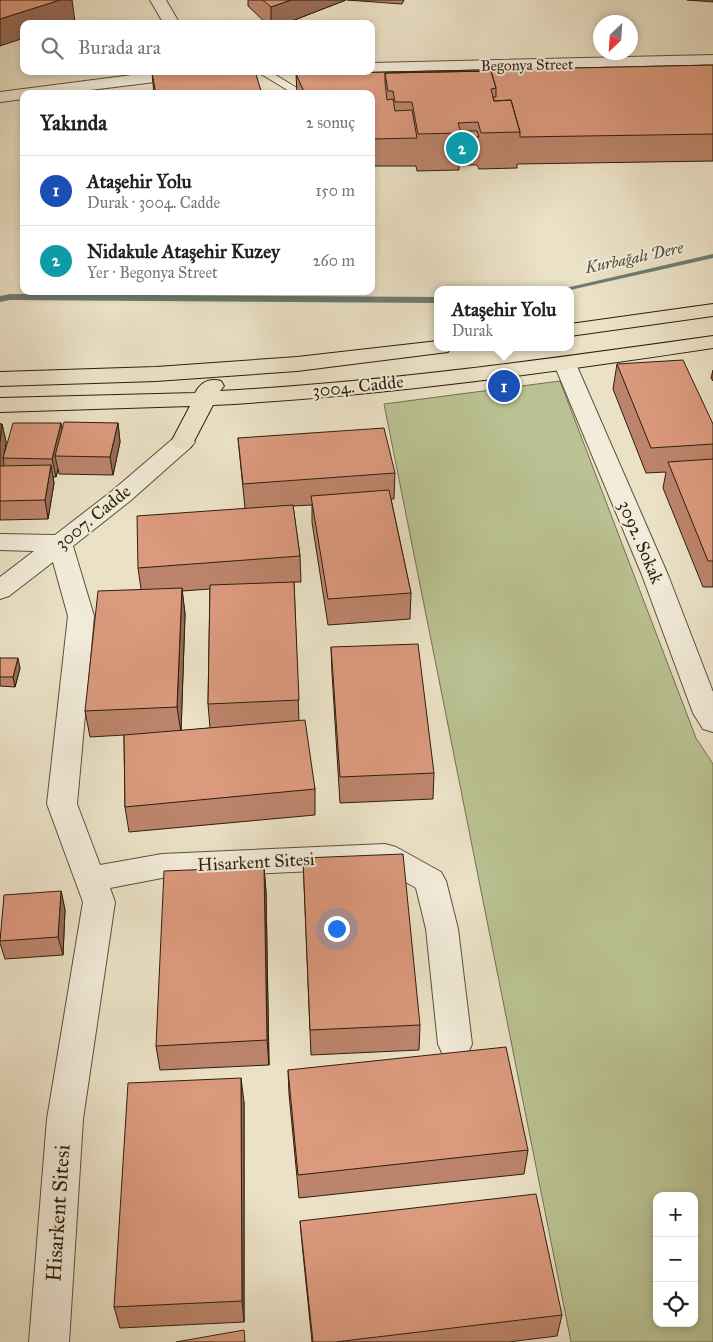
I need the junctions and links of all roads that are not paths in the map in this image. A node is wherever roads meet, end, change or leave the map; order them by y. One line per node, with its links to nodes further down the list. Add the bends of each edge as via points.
1 (158, 0): 2 (street)
2 (170, 20)
3 (713, 60): 4 (street, Begonya Street, via 390,68)
4 (375, 72)
5 (175, 75): 7 (street)
6 (268, 75): 8 (lane)
7 (49, 90)
8 (295, 90)
9 (20, 94): 10 (street)
10 (0, 97)
11 (713, 310): 12 (main road)
12 (574, 329)
13 (434, 339): 17 (main road, via 257,355)
14 (713, 342): 16 (main road, 3004. Cadde)
15 (434, 348): 17 (main road, 3004. Cadde)
16 (565, 364): 21 (main road, 3004. Cadde); 28 (street, 3092. Sokak, via 655,575)
17 (231, 369): 18 (main road, 3004. Cadde); 20 (main road); 21 (main road, via 229,377 235,385)
18 (156, 374): 19 (main road, 3004. Cadde); 20 (main road, via 197,377)
19 (0, 379)
20 (213, 394): 21 (main road, 3004. Cadde); 22 (main road, 3004. Cadde); 24 (main road, via 218,404)
21 (269, 395): 24 (main road, via 236,408)
22 (103, 402): 23 (main road, 3004. Cadde); 24 (main road, via 128,405 167,418 180,430)
23 (0, 405)
24 (183, 442): 26 (street, 3007. Cadde)
25 (0, 542): 26 (street)
26 (60, 543): 27 (street, 3007. Cadde); 29 (street, Hisarkent Sitesi, via 81,616 62,804)
27 (0, 590)
28 (713, 722)
29 (91, 879): 30 (street, Hisarkent Sitesi, via 162,866 385,856 430,881 442,929); 31 (street, Hisarkent Sitesi, via 100,902 65,1119)
30 (455, 1044)
31 (49, 1342)

